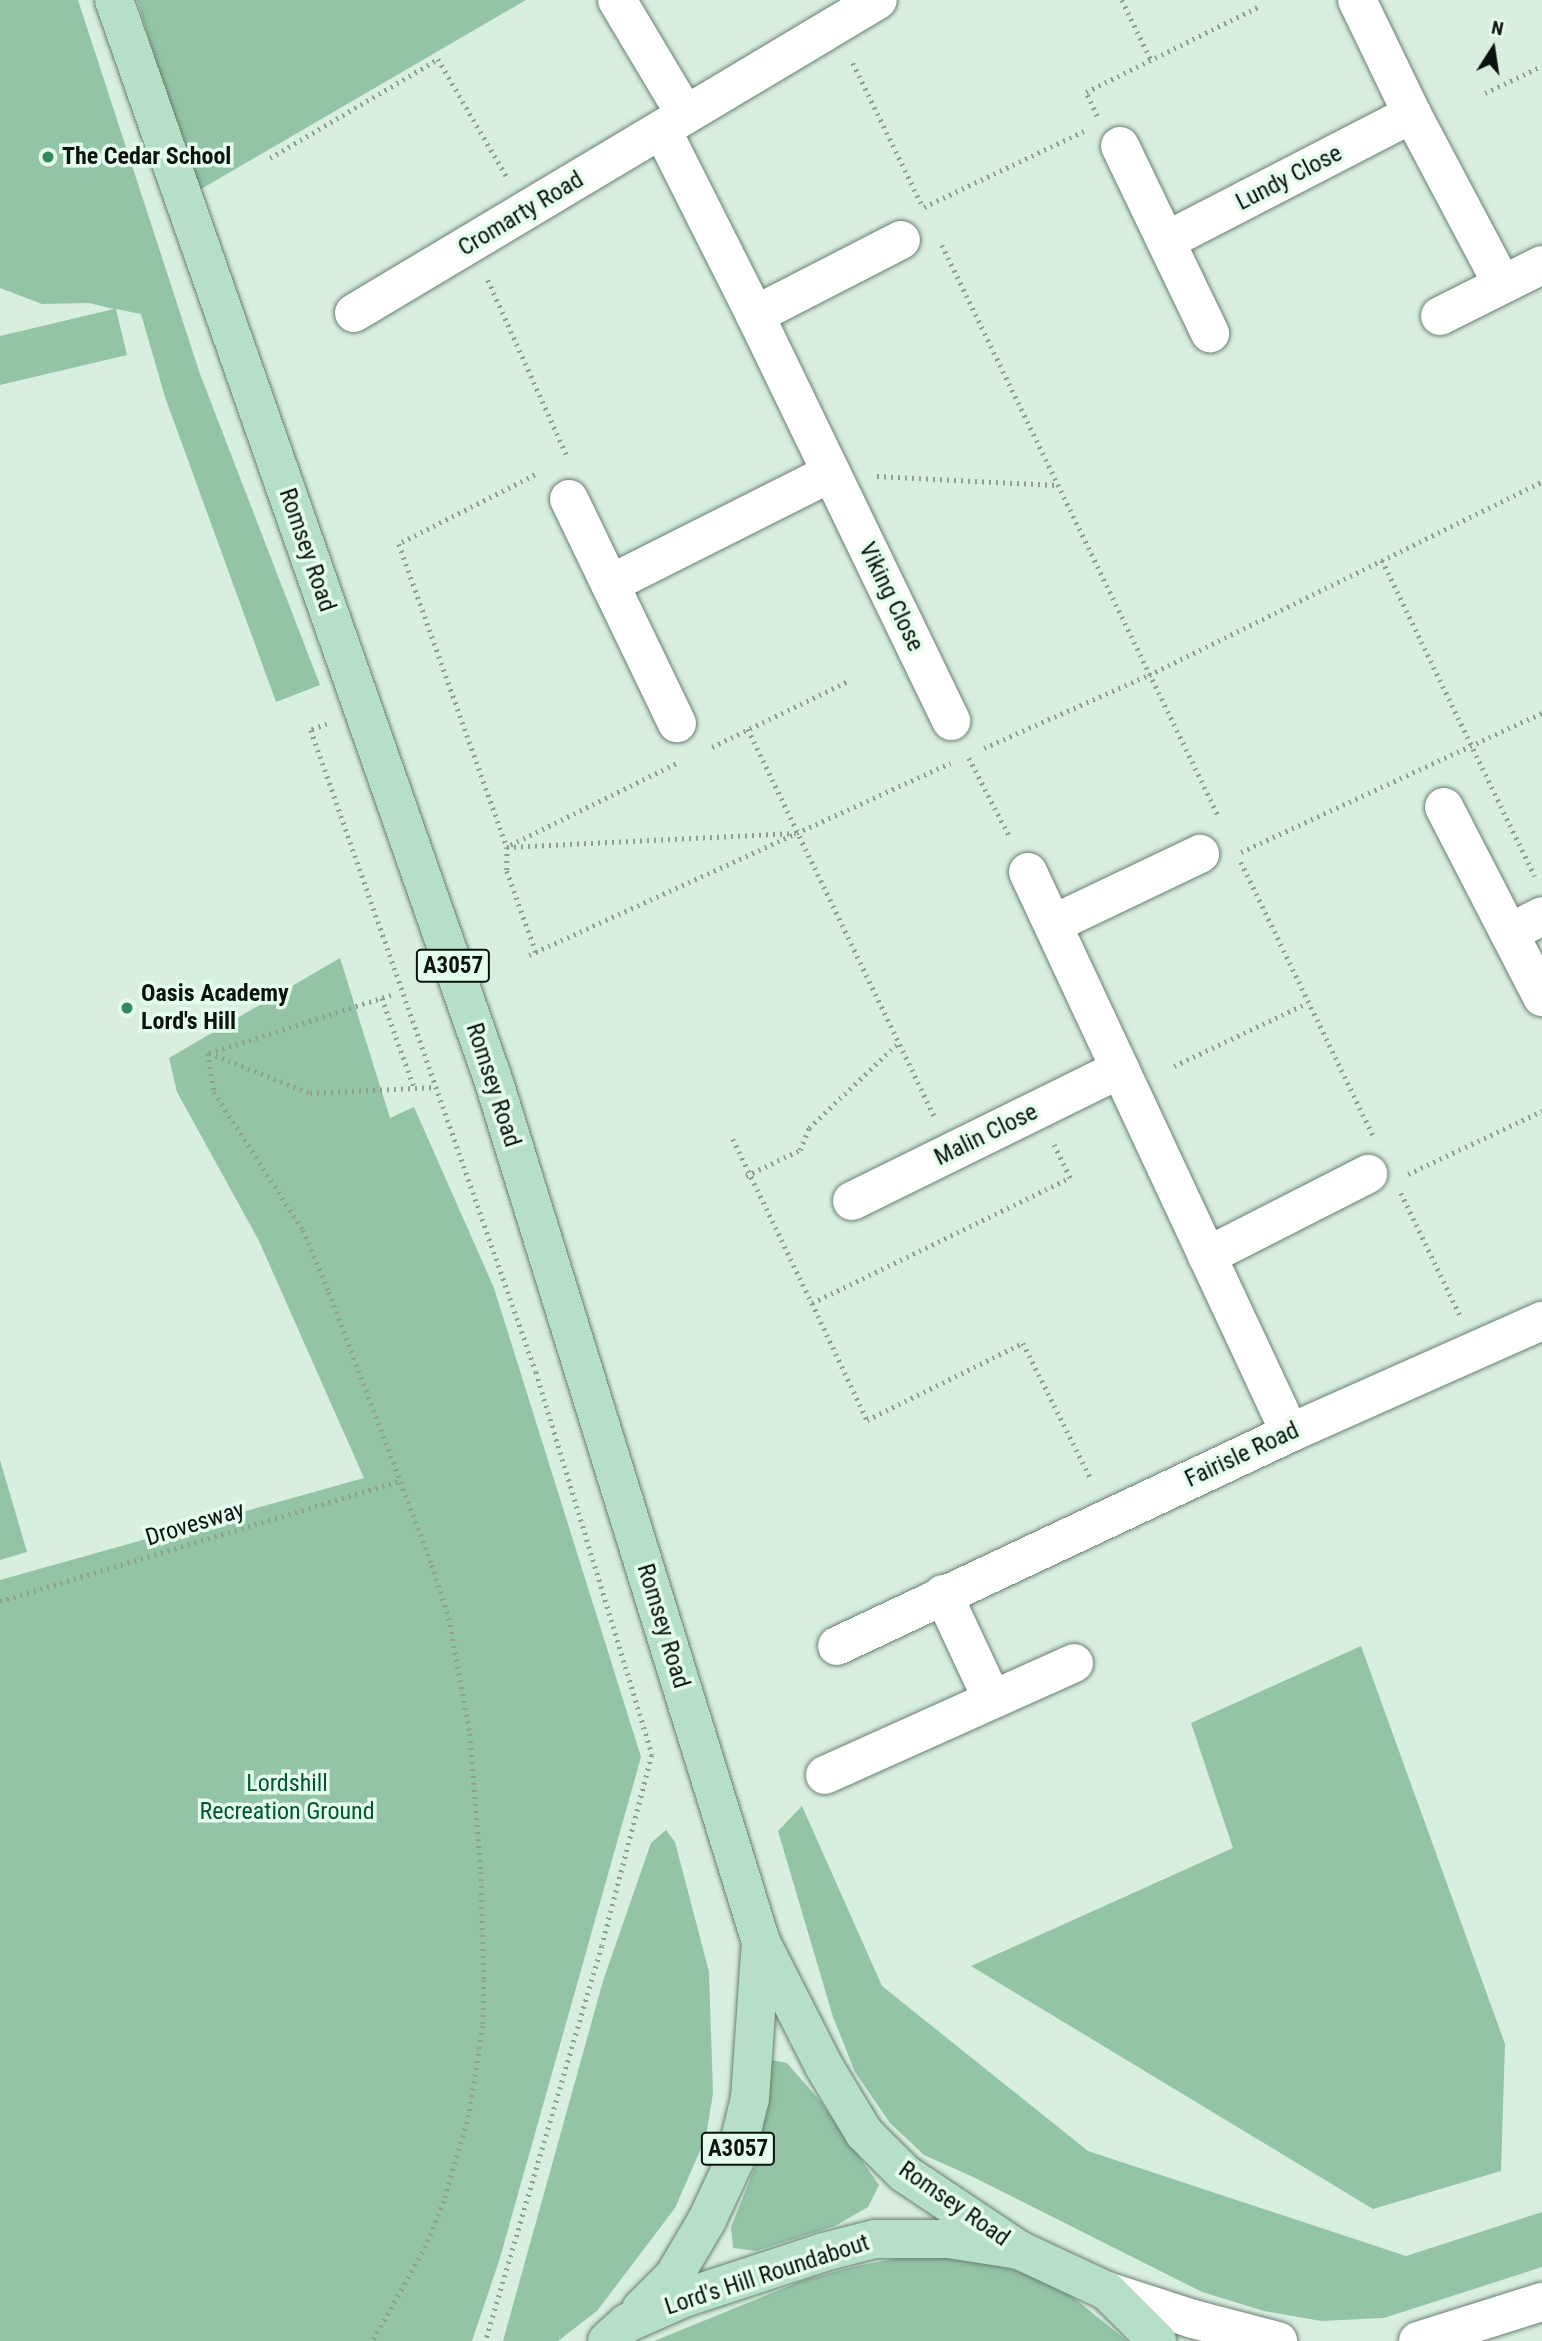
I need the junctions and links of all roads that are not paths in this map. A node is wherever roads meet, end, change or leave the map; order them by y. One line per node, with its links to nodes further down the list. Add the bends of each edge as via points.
1 (114, 0): 39 (main road, Romsey Road / A3057, via 493,1079)
2 (617, 0): 6 (street)
3 (878, 0): 6 (street, Cromarty Road)
4 (1357, 0): 5 (street)
5 (1412, 114): 9 (street, Lundy Close); 11 (street)
6 (674, 122): 12 (street, Cromarty Road); 13 (street, Viking Close)
7 (1103, 132): 9 (street)
8 (922, 231): 13 (street)
9 (1166, 241): 15 (street)
10 (1542, 265): 11 (street)
11 (1502, 284): 14 (street)
12 (354, 313)
13 (755, 315): 16 (street, Viking Close)
14 (1440, 316)
15 (1210, 333)
16 (831, 473): 18 (street); 19 (street, Viking Close)
17 (569, 499): 18 (street)
18 (610, 584): 20 (street)
19 (951, 721)
20 (688, 745)
21 (1444, 807): 26 (street)
22 (1213, 842): 25 (street)
23 (1028, 872): 25 (street)
24 (1542, 916): 26 (street)
25 (1053, 924): 28 (street)
26 (1508, 933): 27 (street)
27 (1542, 997)
28 (1120, 1069): 30 (street, Malin Close); 31 (street)
29 (1373, 1160): 31 (street)
30 (852, 1201)
31 (1207, 1255): 33 (street)
32 (1542, 1321): 33 (street, Fairisle Road)
33 (1290, 1433): 34 (street, Fairisle Road)
34 (943, 1594): 35 (street, Fairisle Road); 37 (street)
35 (836, 1646)
36 (1074, 1663): 37 (street)
37 (992, 1699): 38 (street)
38 (825, 1775)
39 (761, 1942): 40 (main road, Romsey Road / A3057, via 864,2133 904,2173); 43 (main road, Romsey Road / A3057, via 750,2098 735,2160 674,2276)
40 (1019, 2250): 41 (main road, Lord's Hill Roundabout); 43 (main road, Lord's Hill Roundabout, via 948,2239 875,2239 684,2298)
41 (1107, 2291): 44 (main road, Lord's Hill Roundabout); 45 (street)
42 (1542, 2302): 46 (street)
43 (617, 2332)
44 (1157, 2341)
45 (1278, 2341)
46 (1418, 2341)

